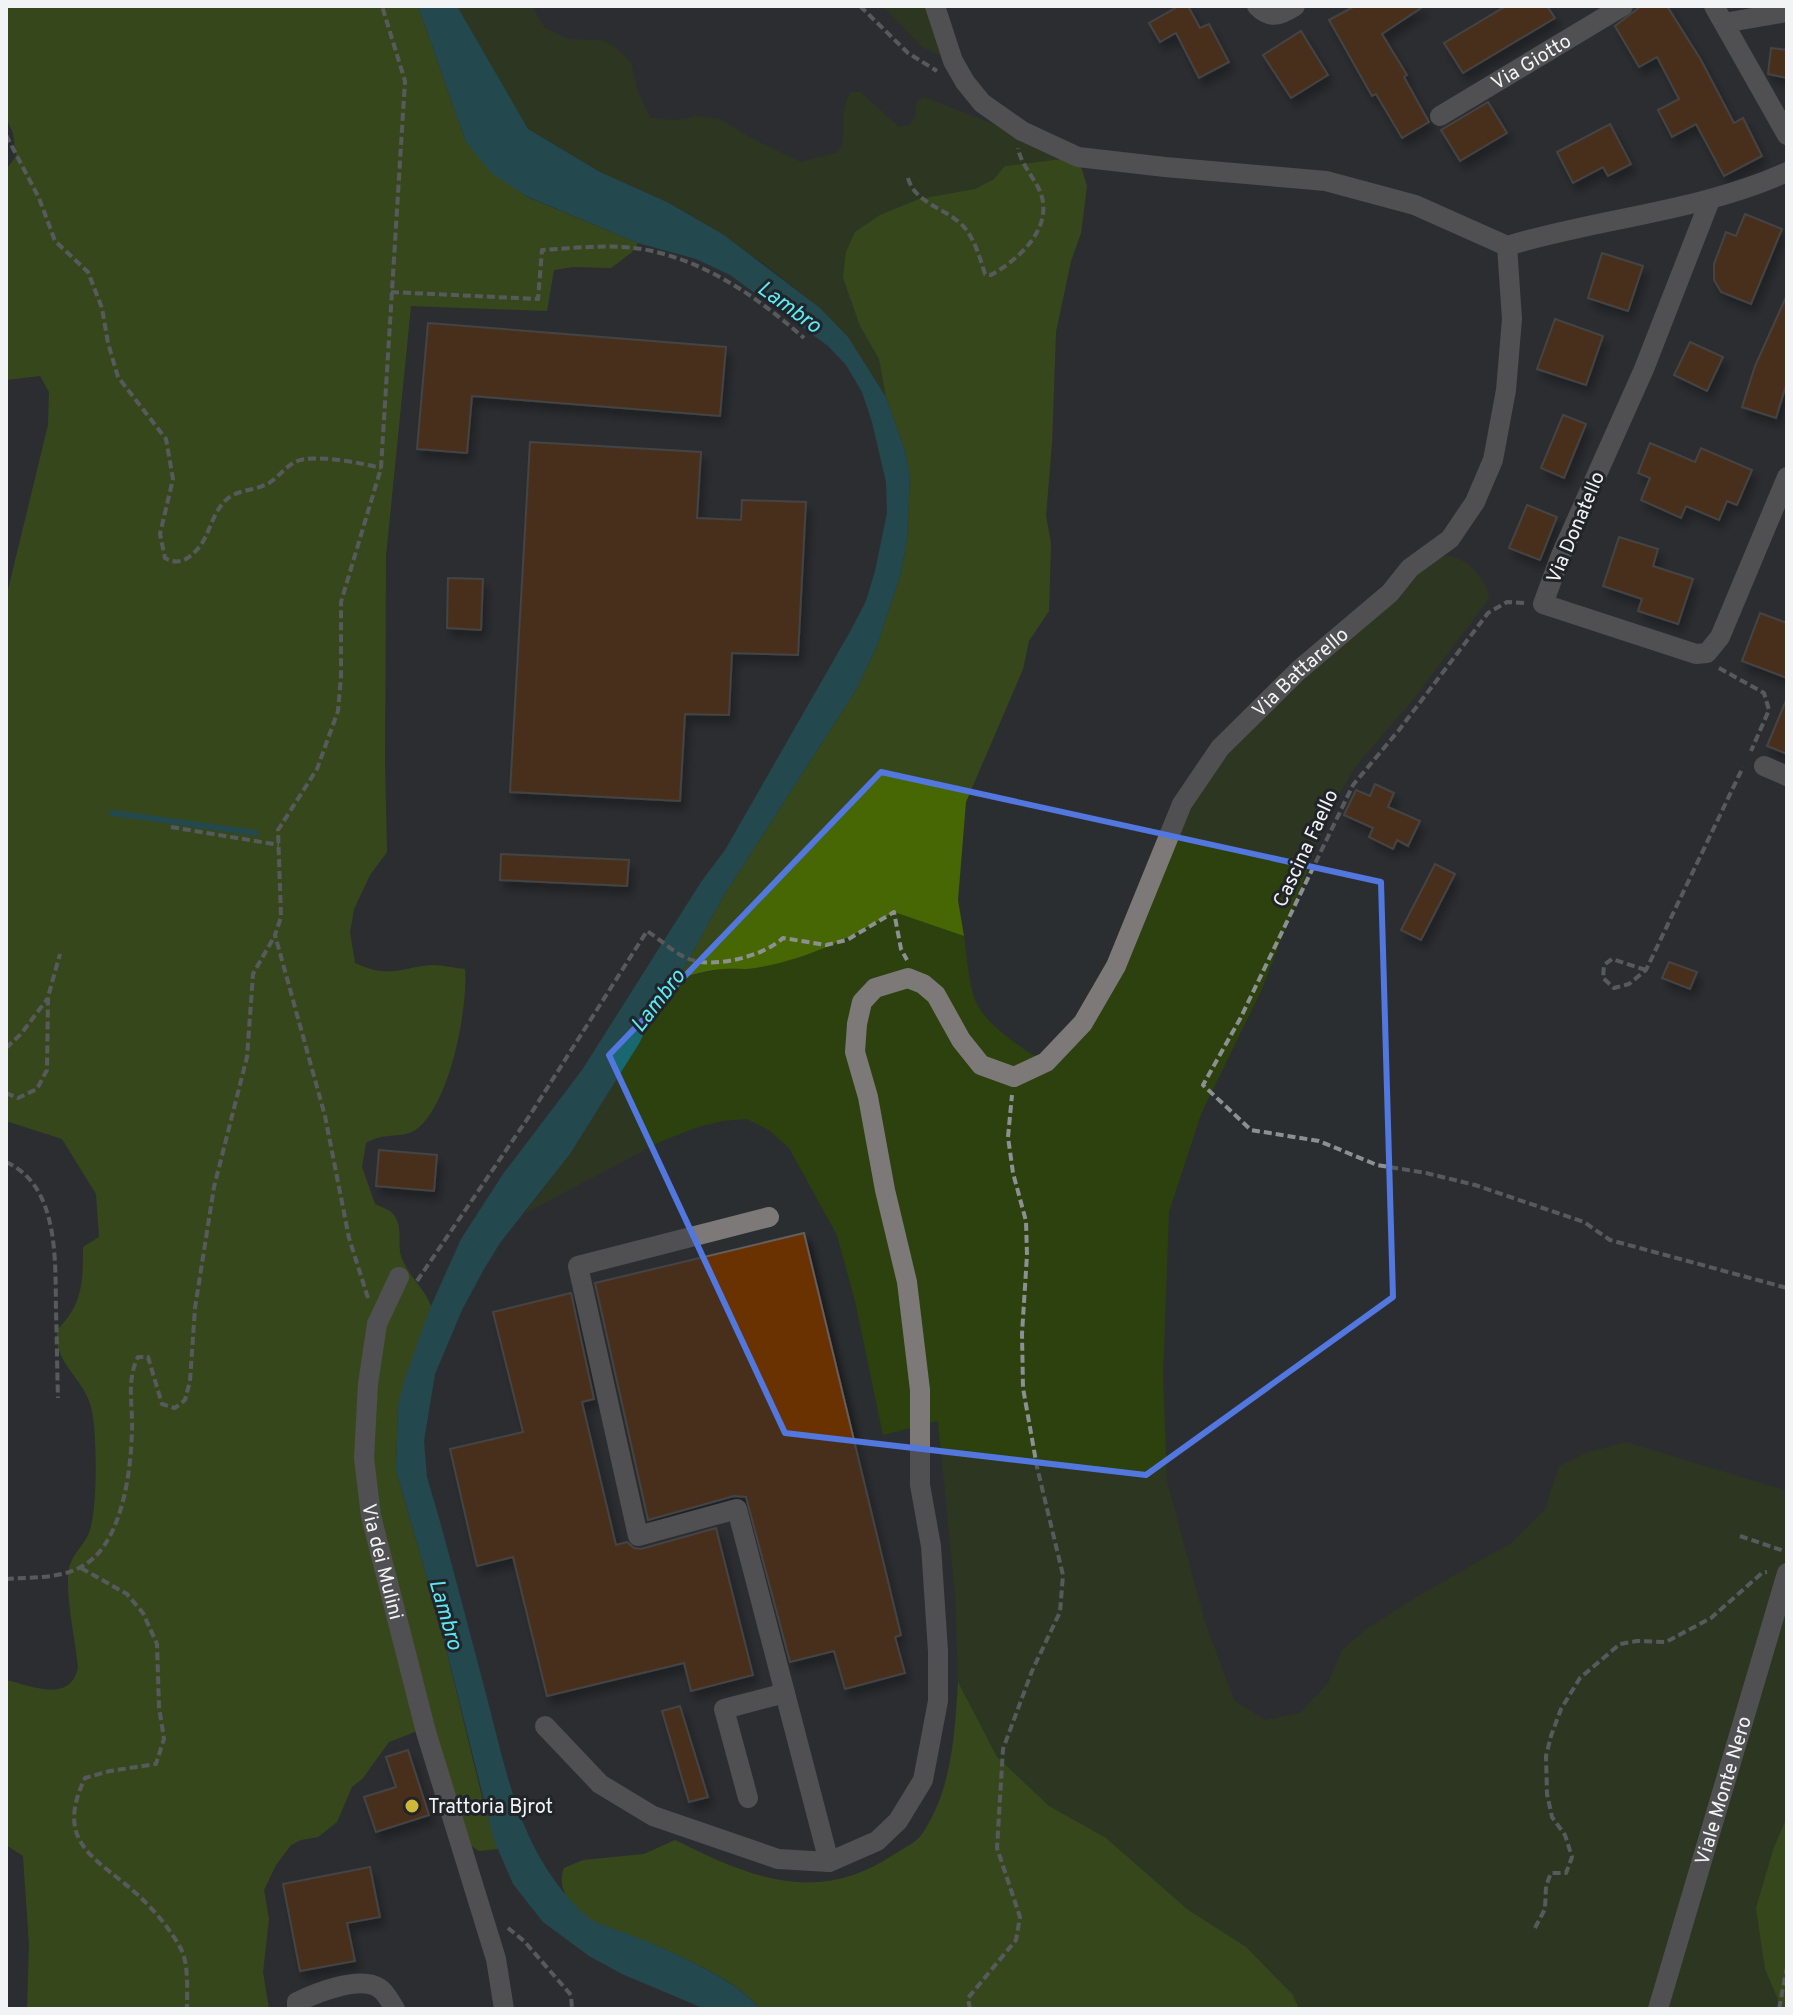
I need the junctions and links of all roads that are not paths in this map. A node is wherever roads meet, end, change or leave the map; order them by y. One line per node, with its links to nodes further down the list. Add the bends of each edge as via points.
1 (935, 6): 12 (street, via 953,61 976,96 1015,126 1078,157 1326,181 1415,205)
2 (1295, 6): 4 (street, via 1283,14)
3 (1623, 6): 7 (street, Via Giotto)
4 (1261, 10)
5 (1787, 12): 6 (street)
6 (1719, 15): 8 (street)
7 (1440, 116)
8 (1787, 135)
9 (1782, 174): 10 (street); 11 (street)
10 (1787, 195)
11 (1710, 200): 12 (street); 13 (street, Via Donatello, via 1543,604 1696,654 1707,653 1720,637)
12 (1507, 246): 22 (street, Via Battarello, via 1512,319 1506,390 1493,460 1475,502 1450,539 1410,568 1390,593 1299,670 1220,748 1182,804 1116,966 1083,1023 1046,1062 1013,1081 981,1065 936,995 923,984 908,978 875,988 862,1002 855,1052 907,1282 920,1390 920,1485 931,1546 938,1701 923,1780 898,1821 877,1841)
13 (1787, 477)
14 (1764, 766): 15 (street)
15 (1787, 776)
16 (769, 1217): 19 (street, via 578,1266 638,1536 737,1509)
17 (406, 1282): 25 (street, Via dei Mulini, via 377,1324 368,1384 364,1458 371,1516 426,1732 496,1959)
18 (1781, 1572): 26 (street, Viale Monte Nero)
19 (785, 1693): 21 (street, via 724,1709); 22 (street)
20 (545, 1726): 22 (street, via 600,1784 653,1816 778,1859)
21 (748, 1798)
22 (829, 1862)
23 (297, 2009): 24 (street, via 297,2002 313,1994 369,1984 382,1989)
24 (395, 2009)
25 (504, 2009)
26 (1658, 2009)

